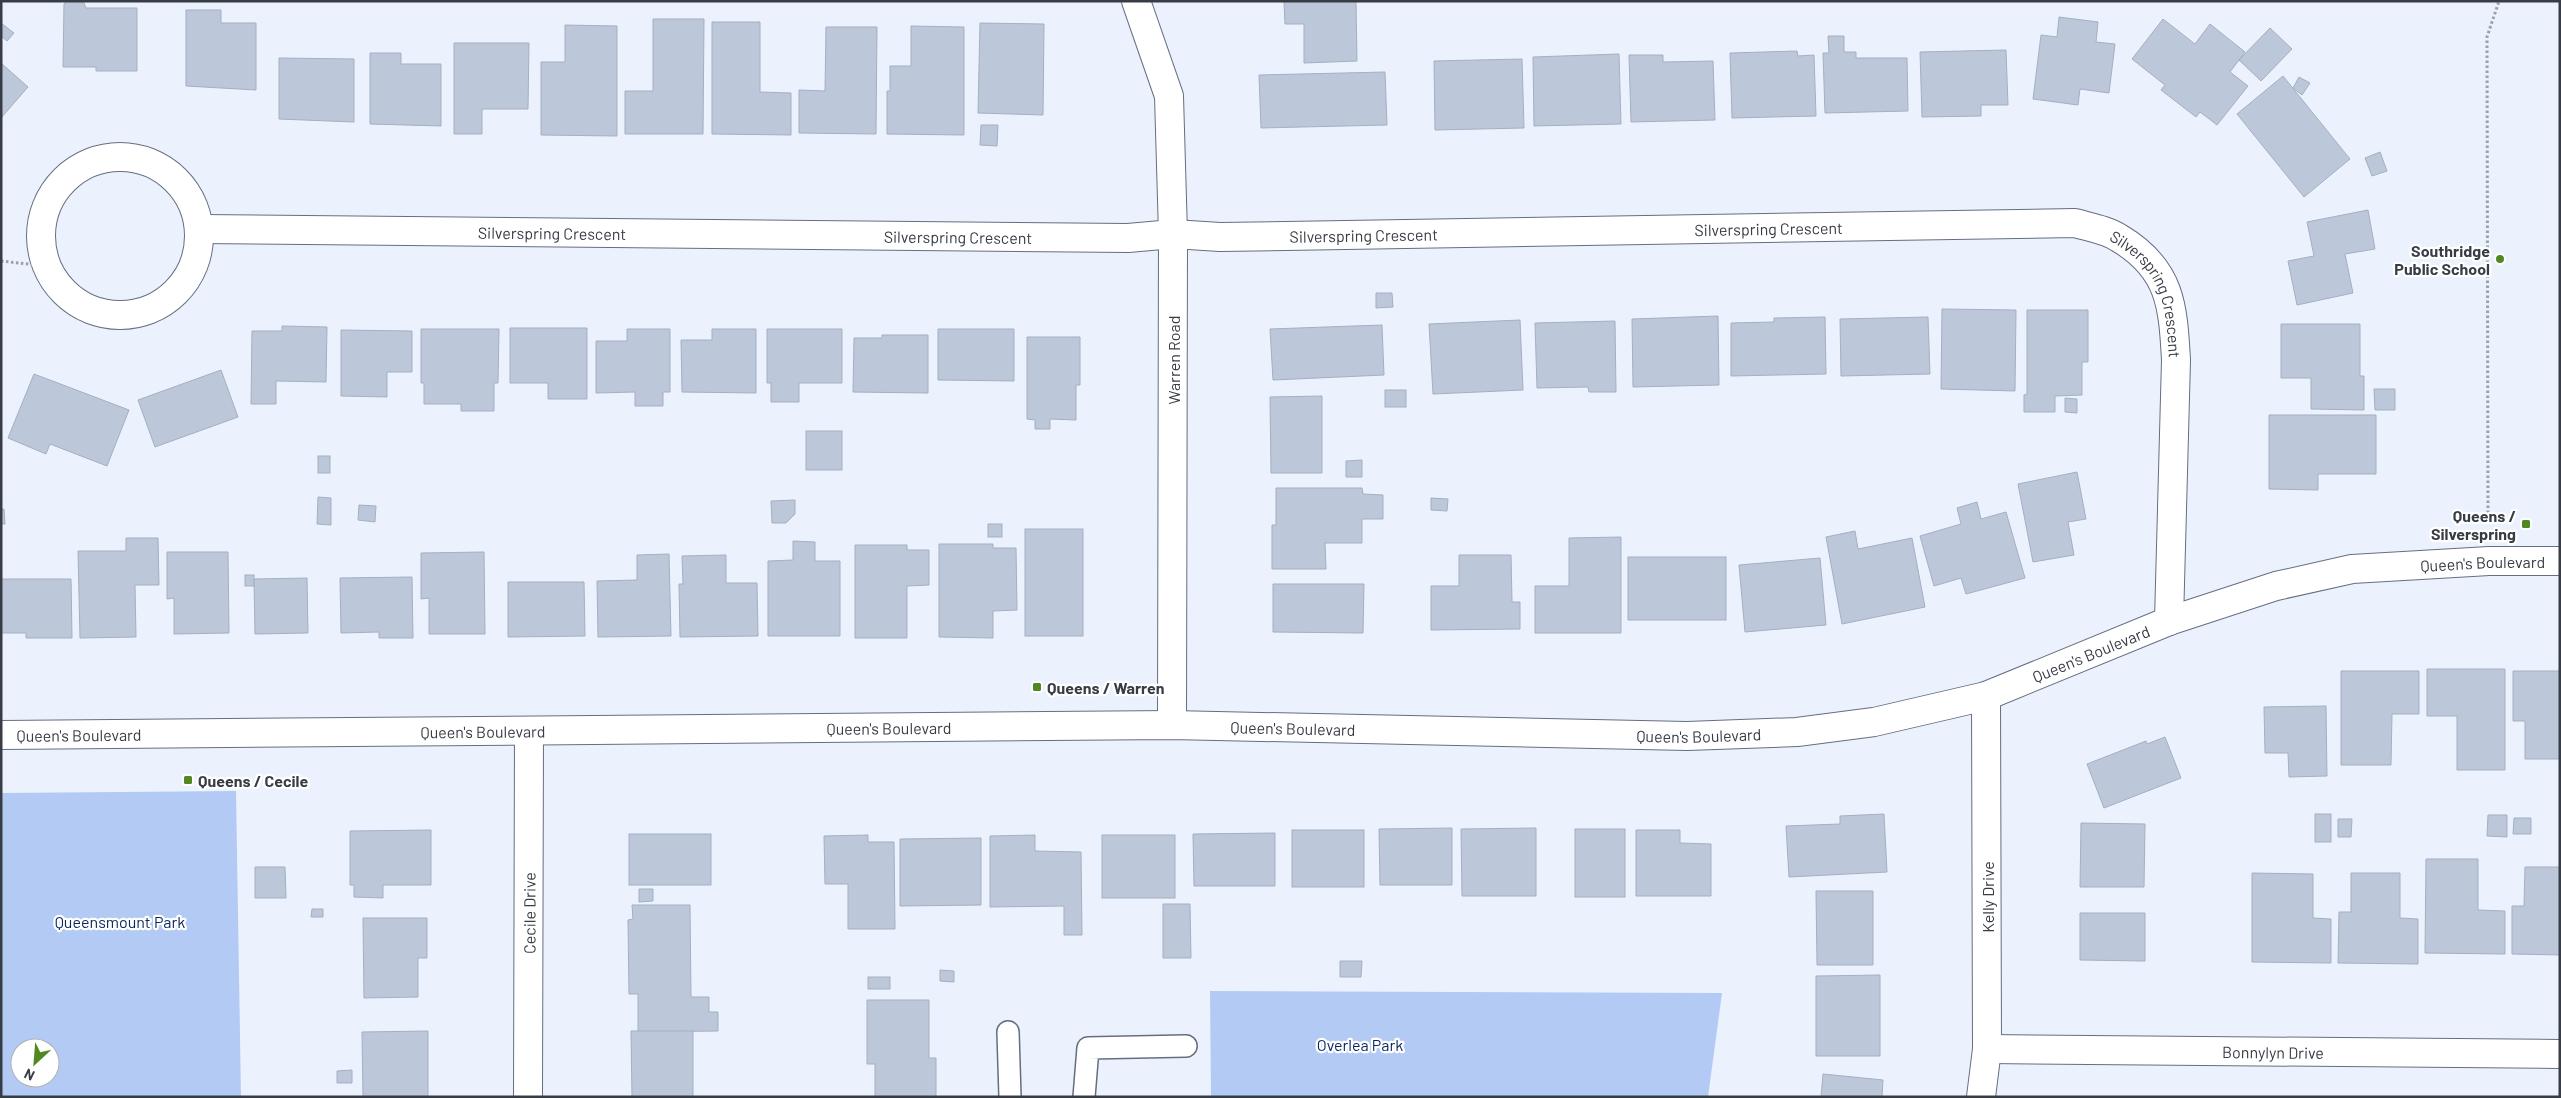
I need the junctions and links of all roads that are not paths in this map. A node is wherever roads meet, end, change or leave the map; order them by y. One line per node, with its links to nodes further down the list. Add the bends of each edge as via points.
1 (1136, 1): 3 (street, Warren Road, via 1168,96)
2 (200, 229): 2 (street, via 192,202 176,179 165,170 140,158 103,157 77,168 54,189 42,214 39,239 45,266 69,298 94,312 122,316 150,310 171,297 189,276 199,250); 3 (street, Silverspring Crescent, via 1112,238)
3 (1173, 234): 5 (street, Silverspring Crescent, via 1220,237 2076,223 2118,237 2145,257 2164,282 2173,318 2176,360); 7 (street, Warren Road)
4 (2560, 561): 5 (street, Queen's Boulevard, via 2488,561 2352,569 2276,586)
5 (2169, 621): 6 (street, Queen's Boulevard)
6 (1986, 696): 7 (street, Queen's Boulevard, via 1855,724 1797,732 1687,736); 12 (street, Kelly Drive)
7 (1172, 725): 8 (street, Queen's Boulevard)
8 (528, 731): 9 (street, Queen's Boulevard); 14 (street, Cecile Drive)
9 (1, 735)
10 (1008, 1032): 15 (lane)
11 (1186, 1046): 16 (lane, via 1088,1048)
12 (1987, 1049): 13 (street, Bonnylyn Drive); 17 (street, Kelly Drive)
13 (2560, 1054)
14 (528, 1097)
15 (1010, 1097)
16 (1084, 1097)
17 (1981, 1097)

